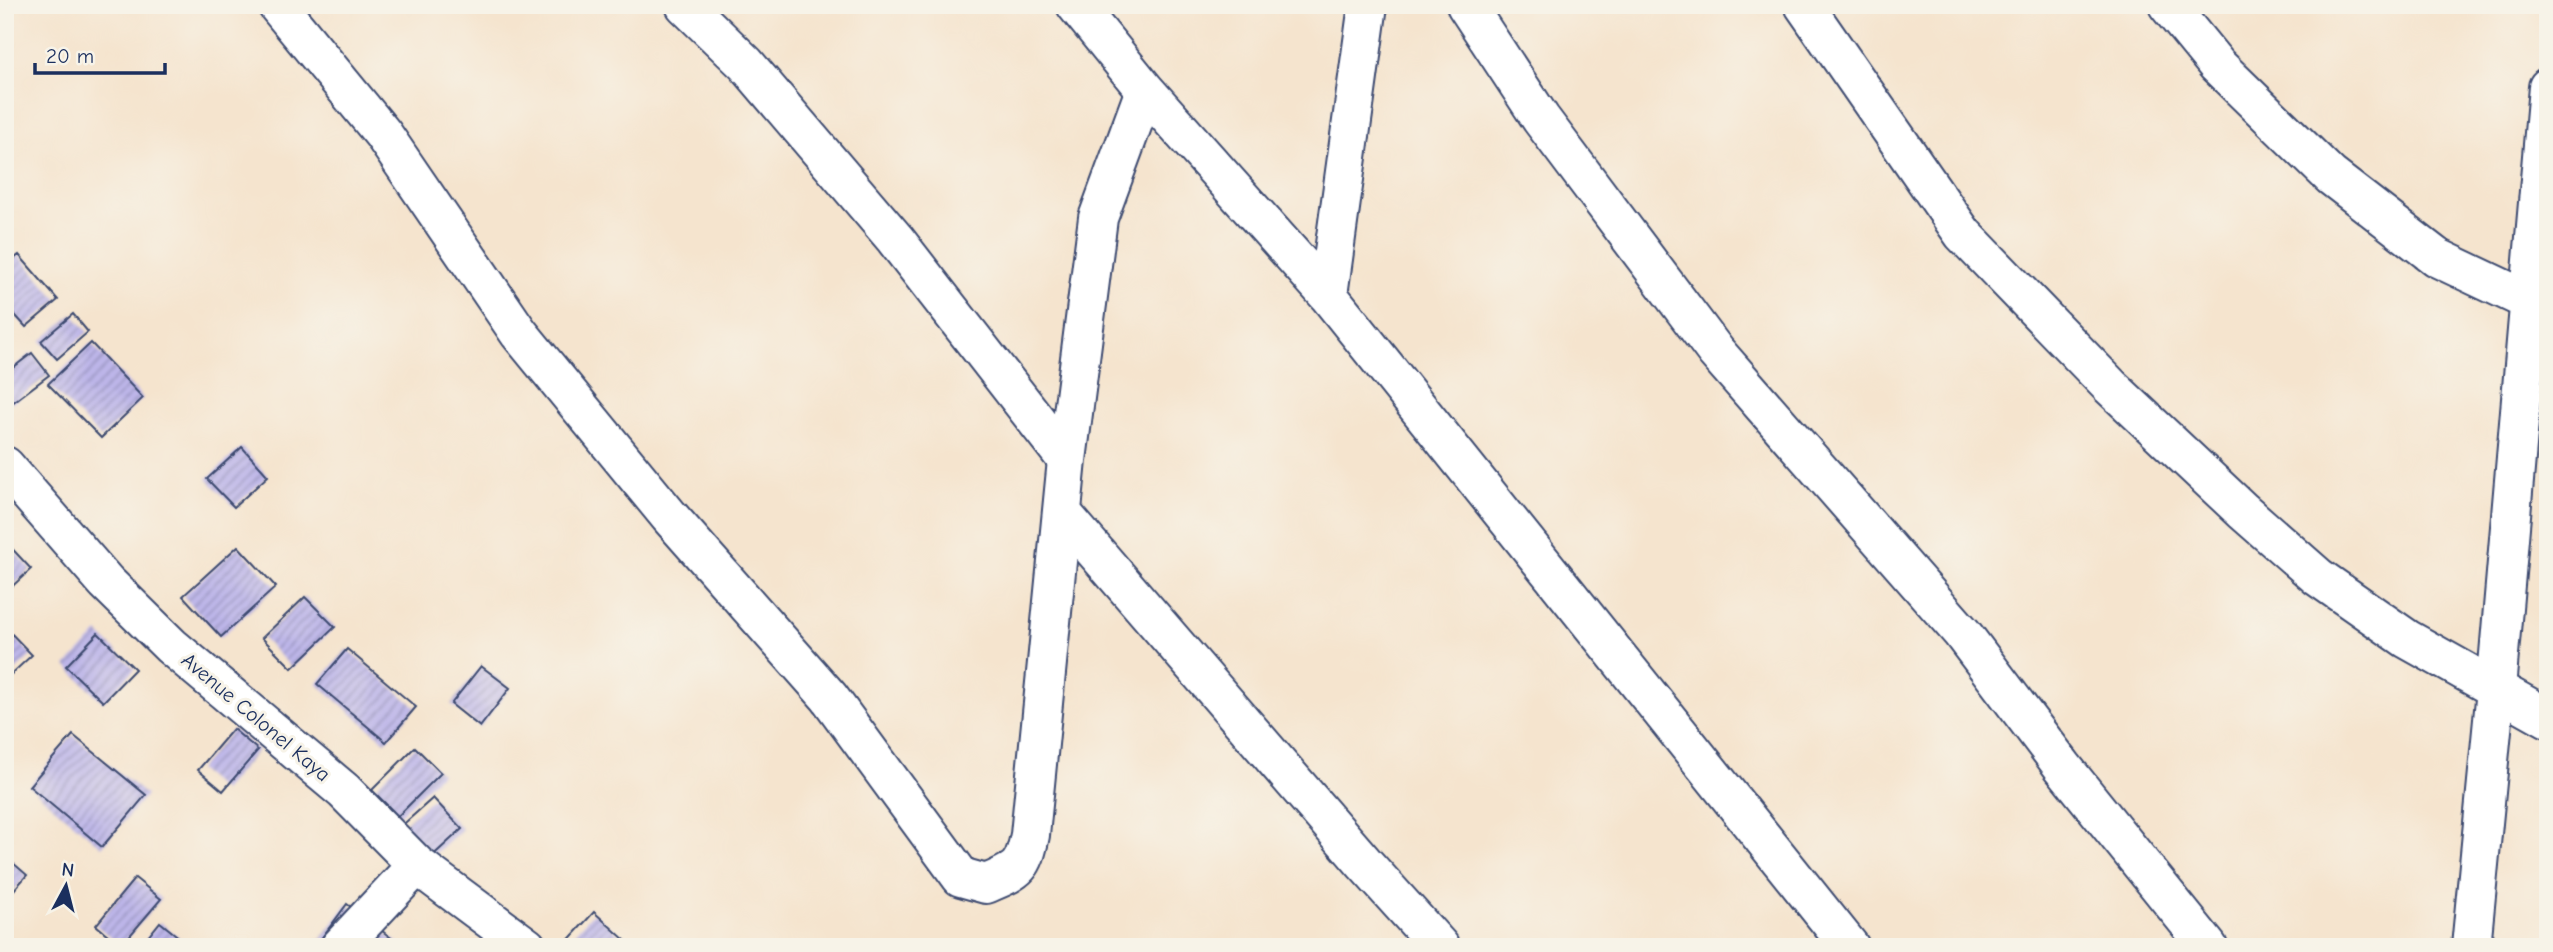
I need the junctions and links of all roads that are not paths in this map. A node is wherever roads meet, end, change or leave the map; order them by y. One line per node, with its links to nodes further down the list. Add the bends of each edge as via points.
1 (277, 5): 14 (street, via 383,134 528,343 669,516 829,697 961,877 986,884 1012,873 1025,858 1030,835)
2 (685, 5): 12 (street, via 746,64 895,239)
3 (1076, 5): 9 (street)
4 (1368, 5): 10 (street)
5 (1466, 5): 22 (street, via 1541,120 1716,352 1962,633)
6 (1804, 5): 15 (street, via 1963,234 2110,386 2318,577 2407,639)
7 (2168, 5): 11 (street, via 2217,65 2331,176 2436,257)
8 (2548, 87): 11 (street)
9 (1144, 90): 10 (street); 12 (street, via 1098,218)
10 (1328, 295): 21 (street)
11 (2538, 305): 15 (street)
12 (1067, 460): 14 (street)
13 (5, 466): 17 (street, Avenue Colonel Kaya, via 106,582 162,637 344,791)
14 (1062, 513): 20 (street)
15 (2496, 689): 16 (street); 23 (street)
16 (2548, 718)
17 (417, 865): 18 (street); 19 (street, Avenue Colonel Kaya)
18 (340, 947)
19 (527, 947)
20 (1440, 947)
21 (1850, 947)
22 (2208, 947)
23 (2471, 947)

